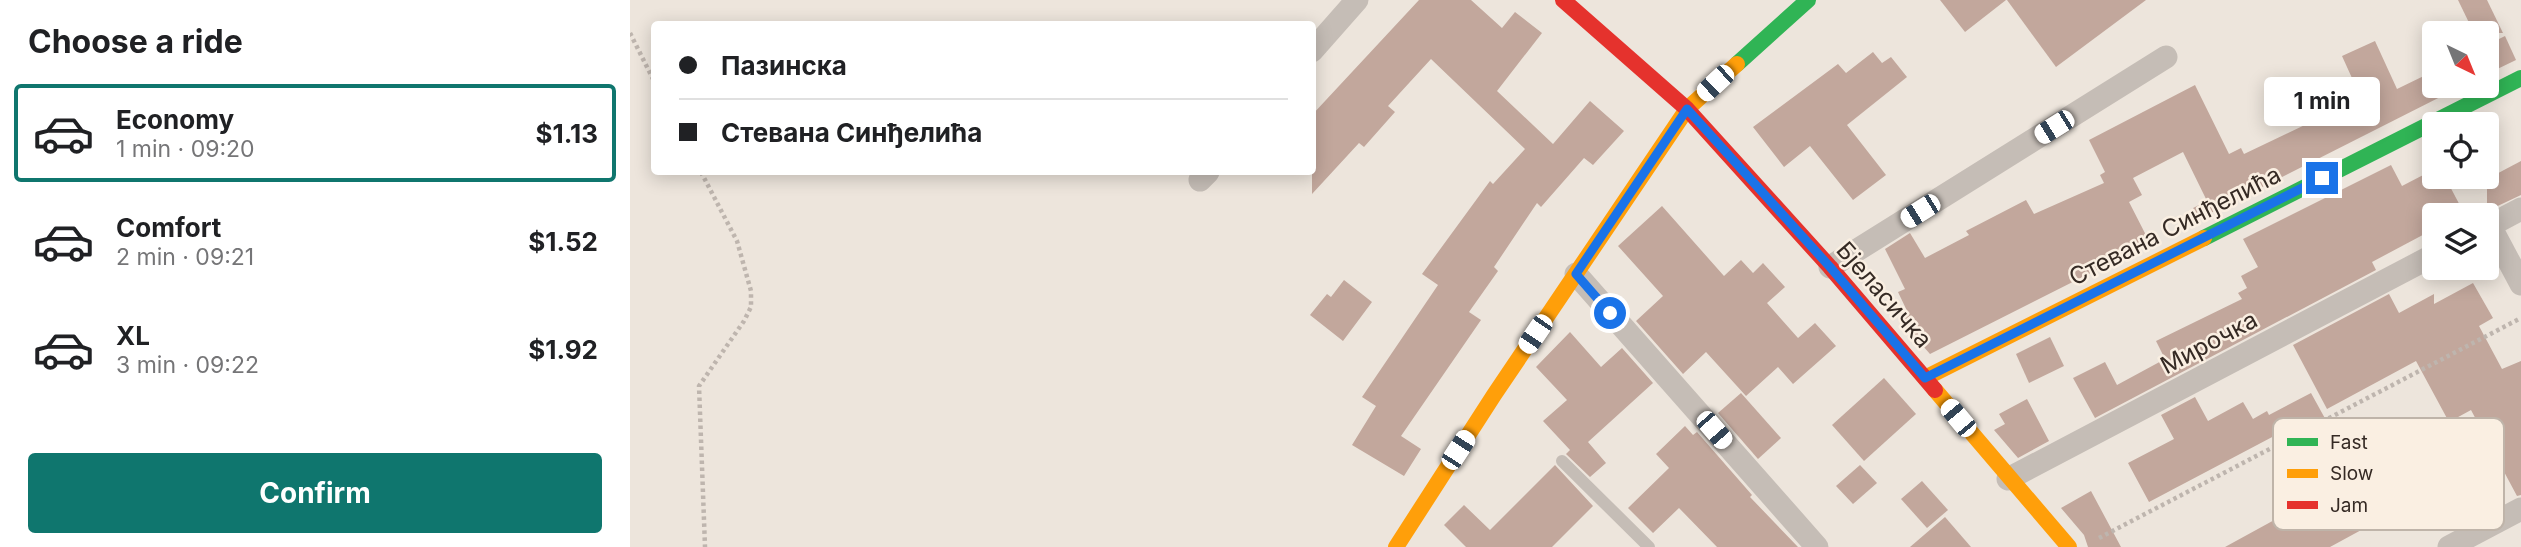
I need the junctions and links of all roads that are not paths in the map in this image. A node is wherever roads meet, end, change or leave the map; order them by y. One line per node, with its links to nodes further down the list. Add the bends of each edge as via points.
1 (1357, 0): 4 (street)
2 (1563, 0): 7 (street, Бјеласичка)
3 (1808, 0): 7 (street)
4 (1316, 46)
5 (2166, 57): 12 (street)
6 (2521, 78): 15 (street, Стевана Синђелића)
7 (1687, 109): 12 (street, Бјеласичка); 13 (street)
8 (2521, 209): 9 (street)
9 (2499, 220)
10 (2499, 245): 14 (street)
11 (2422, 261): 17 (street, Мирочка)
12 (1830, 267): 15 (street, Бјеласичка)
13 (1576, 274): 21 (street); 23 (street)
14 (2521, 284)
15 (1925, 378): 17 (street, Бјеласичка)
16 (1562, 461): 22 (lane)
17 (2008, 479): 24 (street, Бјеласичка)
18 (2521, 509): 19 (street)
19 (2504, 518)
20 (2481, 530): 25 (street)
21 (1406, 543)
22 (1649, 547)
23 (1817, 547)
24 (2069, 547)
25 (2449, 547)

